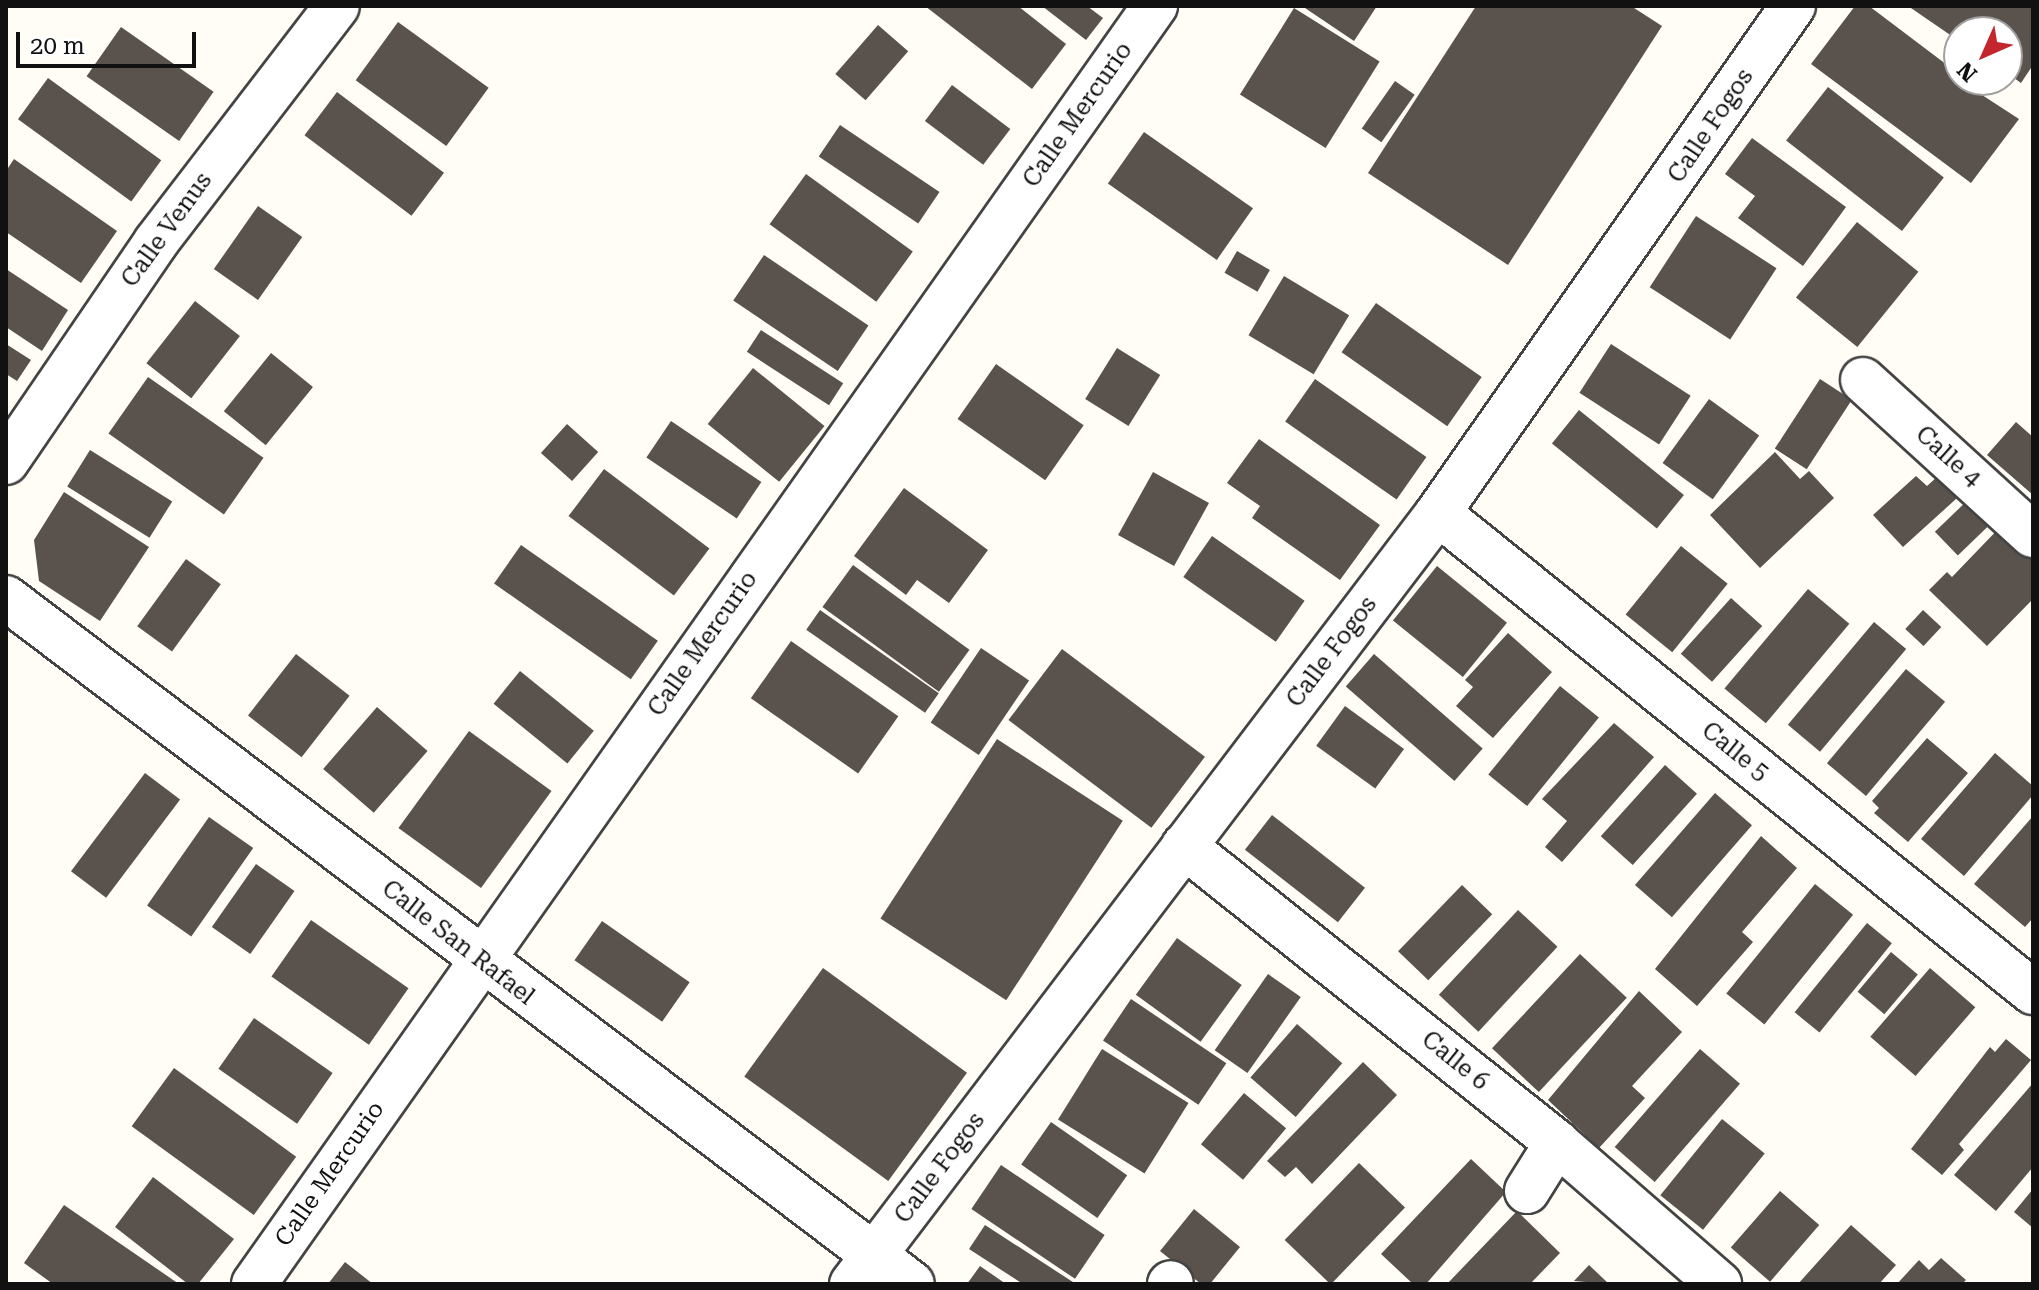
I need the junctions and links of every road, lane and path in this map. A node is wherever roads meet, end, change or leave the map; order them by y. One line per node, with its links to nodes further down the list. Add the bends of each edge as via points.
1 (337, 6): 5 (street, Calle Venus, via 302,60 243,125 156,242)
2 (1155, 6): 10 (street, Calle Mercurio)
3 (1793, 6): 6 (street, Calle Fogos)
4 (1863, 380): 7 (street, Calle 4)
5 (6, 462)
6 (1438, 513): 9 (street, Calle Fogos); 11 (street, Calle 5)
7 (2033, 535)
8 (6, 598): 10 (street, Calle San Rafael, via 235,768)
9 (1184, 846): 12 (street, Calle 6); 14 (street, Calle Fogos)
10 (477, 961): 14 (street, Calle San Rafael); 15 (street, Calle Mercurio)
11 (2033, 992)
12 (1557, 1143): 13 (street); 17 (street, Calle 6)
13 (1527, 1191)
14 (864, 1268): 16 (street, Calle San Rafael)
15 (254, 1284)
16 (912, 1284)
17 (1719, 1284)

